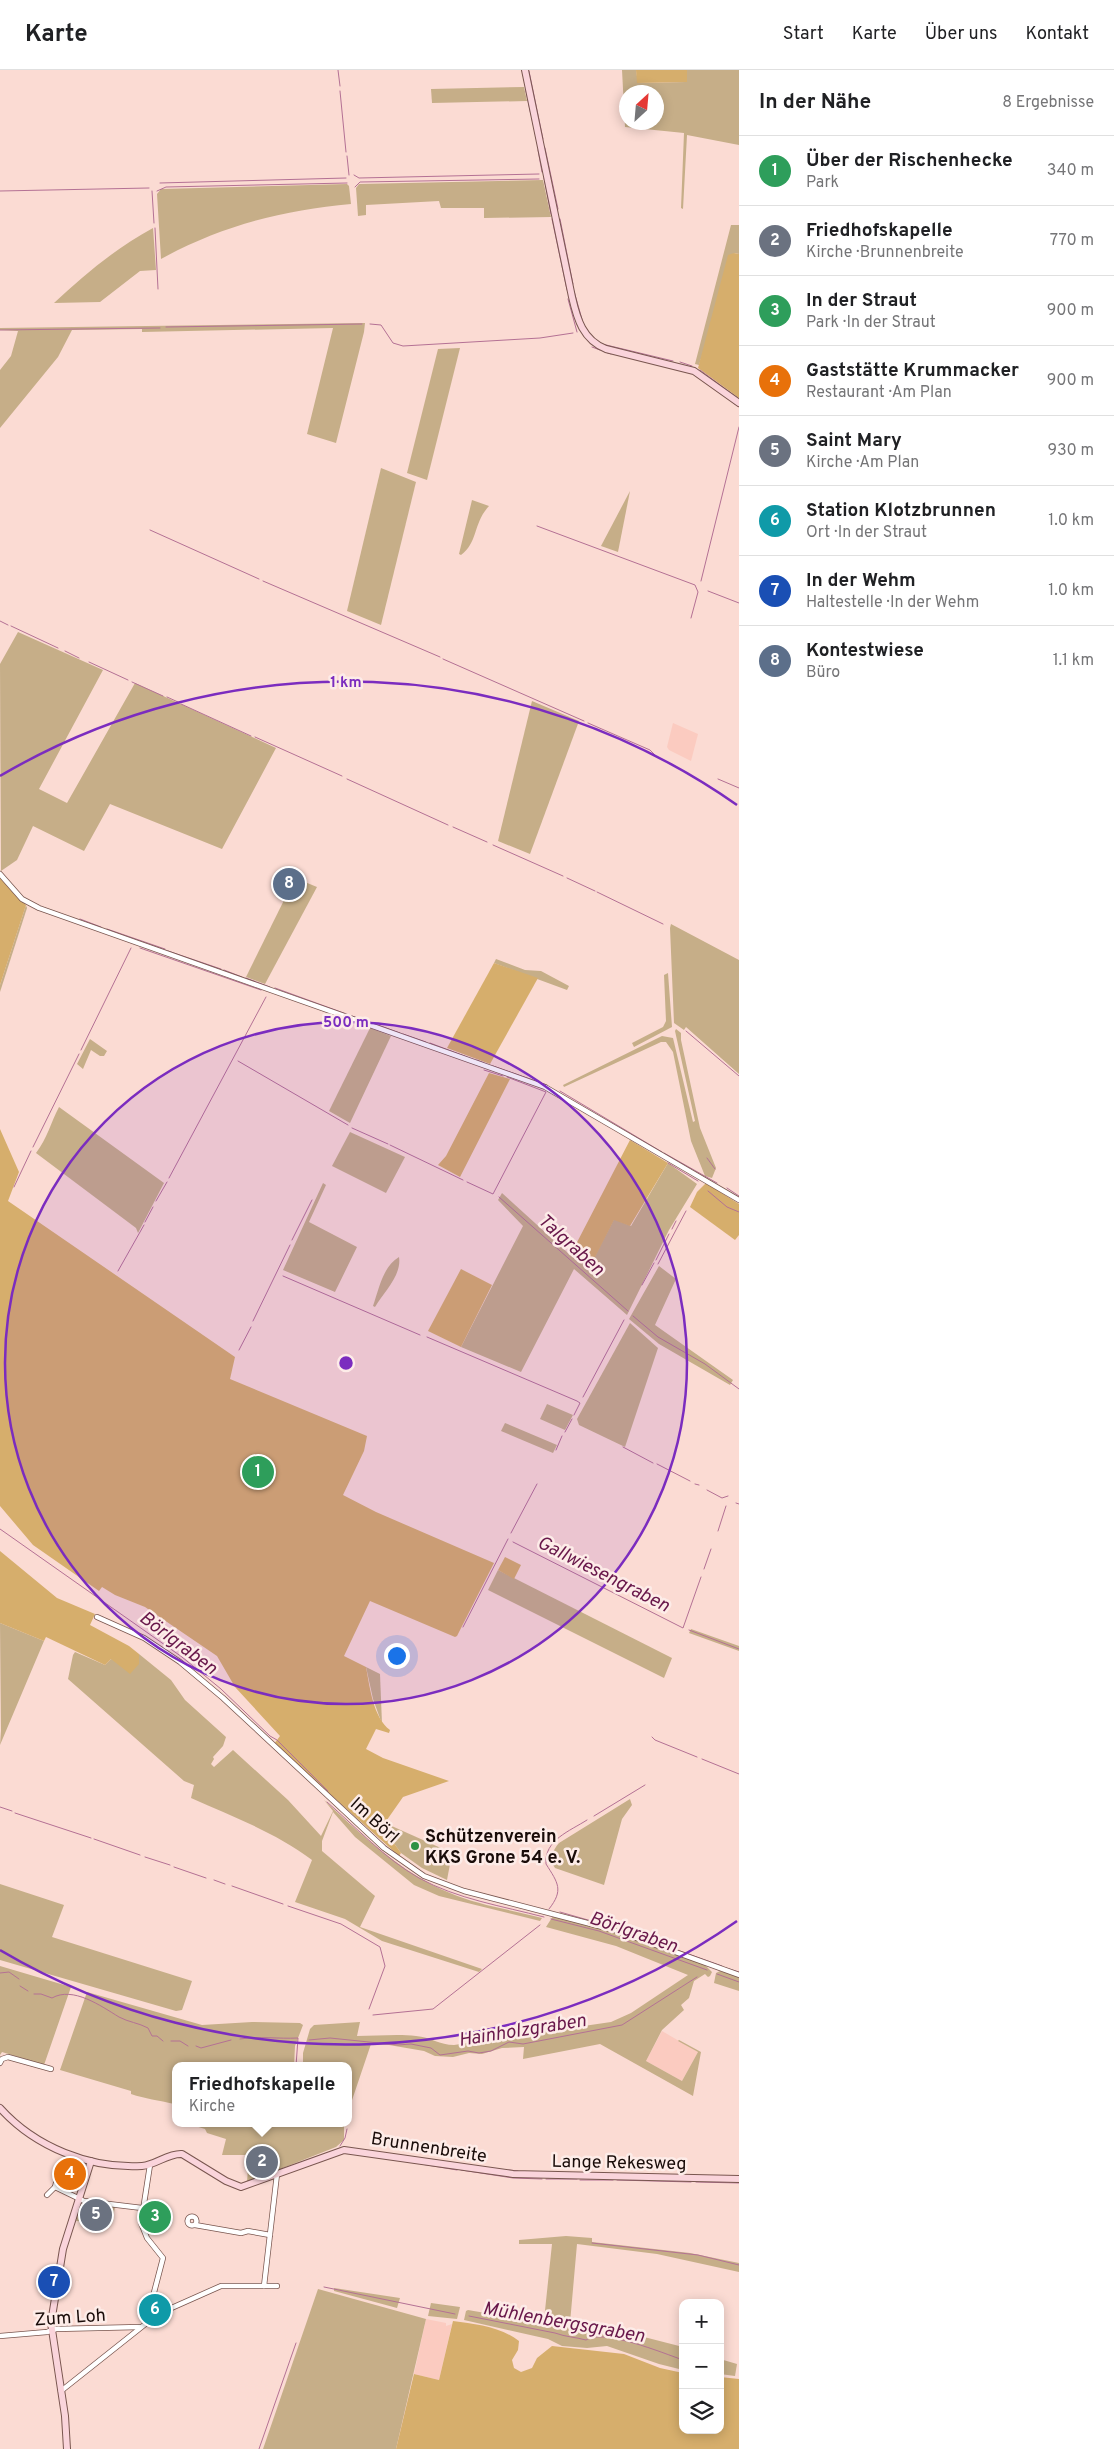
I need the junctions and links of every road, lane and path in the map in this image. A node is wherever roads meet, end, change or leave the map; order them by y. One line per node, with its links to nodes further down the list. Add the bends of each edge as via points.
1 (525, 70): 2 (street, via 572,297 585,333 596,344 606,348 694,371)
2 (739, 403)
3 (0, 874): 4 (street, via 22,899 39,908 552,1090)
4 (739, 1200)
5 (97, 1617): 6 (street, Im Börl, via 144,1638 180,1662 384,1848 424,1876 458,1889 614,1930)
6 (739, 1975)
7 (0, 2063): 8 (street, via 8,2057)
8 (51, 2070)
9 (1, 2112): 10 (street, Brunnenbreite, via 50,2147)
10 (91, 2161): 11 (street, Brunnenbreite); 16 (street)
11 (150, 2165): 13 (street, Brunnenbreite, via 182,2154 241,2187); 17 (street)
12 (498, 2173): 13 (street, Brunnenbreite, via 344,2150); 14 (street, Lange Rekesweg)
13 (277, 2174): 19 (street)
14 (739, 2179)
15 (47, 2195): 16 (street, via 56,2185)
16 (80, 2199): 17 (street); 24 (street, via 60,2264)
17 (142, 2208): 22 (street, via 140,2219 144,2232 163,2256)
18 (195, 2224): 19 (street)
19 (270, 2235): 20 (street)
20 (264, 2286): 21 (street); 22 (street, via 210,2289)
21 (277, 2286)
22 (146, 2323): 23 (street)
23 (142, 2327): 24 (street, Zum Loh); 26 (street)
24 (51, 2331): 25 (street, Zum Loh); 26 (street)
25 (0, 2336)
26 (61, 2391): 27 (street)
27 (67, 2449)

